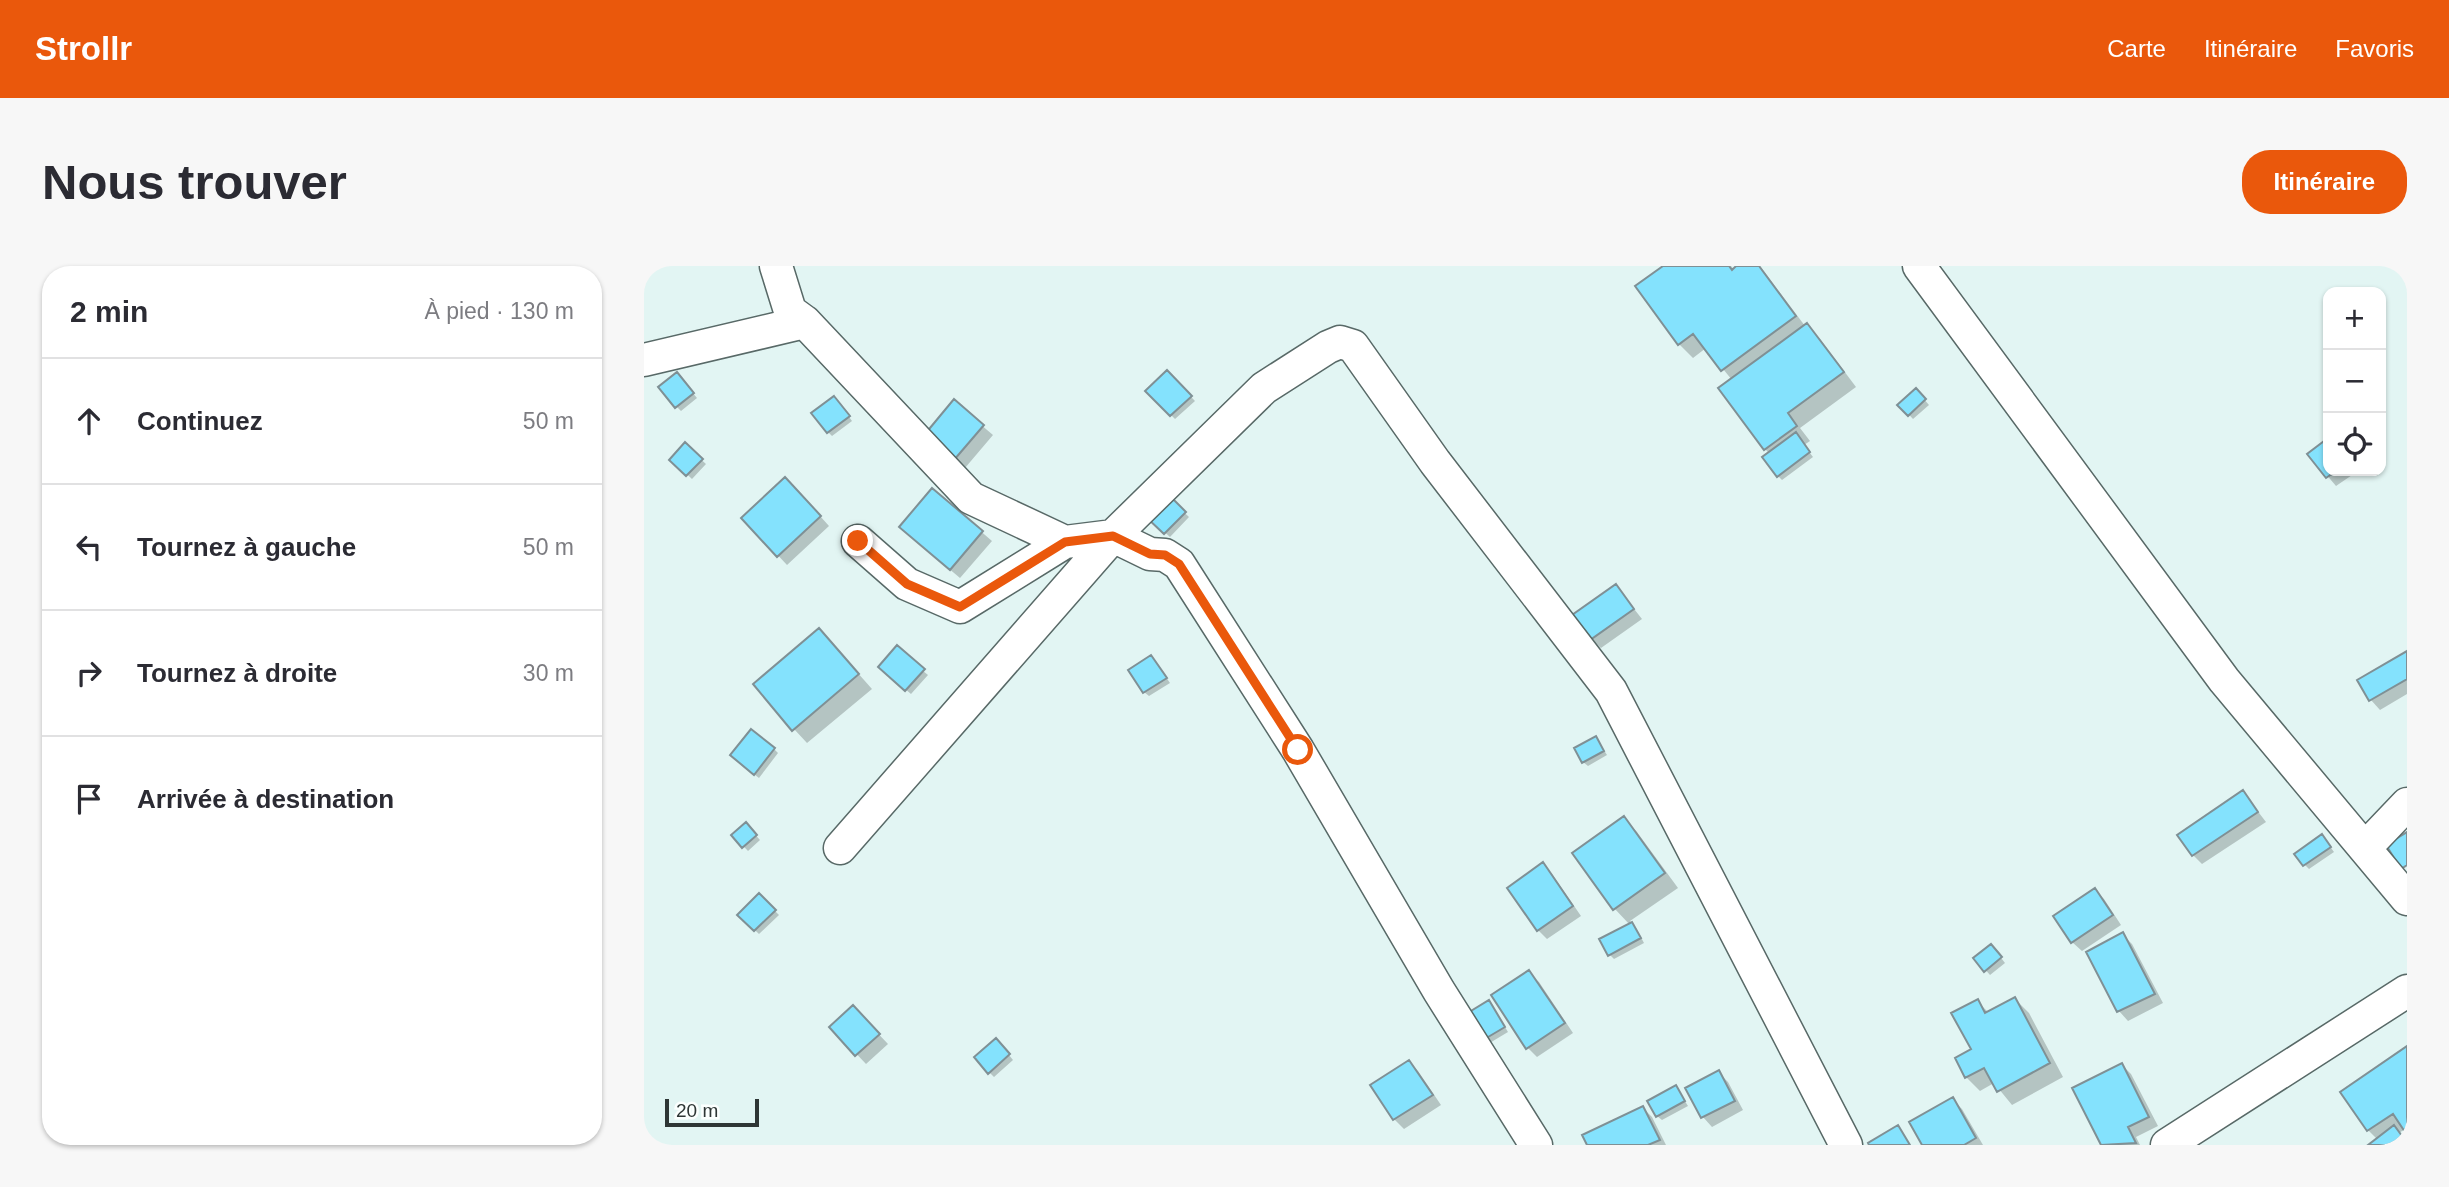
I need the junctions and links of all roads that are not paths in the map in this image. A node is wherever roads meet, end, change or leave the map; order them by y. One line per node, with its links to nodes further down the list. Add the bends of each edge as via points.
1 (776, 266): 3 (street, via 790,311)
2 (1919, 266): 10 (street, via 2224,680)
3 (805, 322): 4 (street); 7 (street, via 971,499)
4 (644, 360)
5 (1113, 536): 7 (street); 9 (street); 13 (street, via 1179,564 1298,750 1439,991); 14 (street, via 1264,388 1328,347 1340,342 1353,346 1435,462 1611,691)
6 (858, 541): 7 (street, via 907,584 960,607)
7 (1065, 542)
8 (2407, 804): 10 (street)
9 (840, 848)
10 (2365, 848): 11 (street)
11 (2407, 899)
12 (2407, 991): 15 (street)
13 (1536, 1145)
14 (1846, 1145)
15 (2167, 1145)

